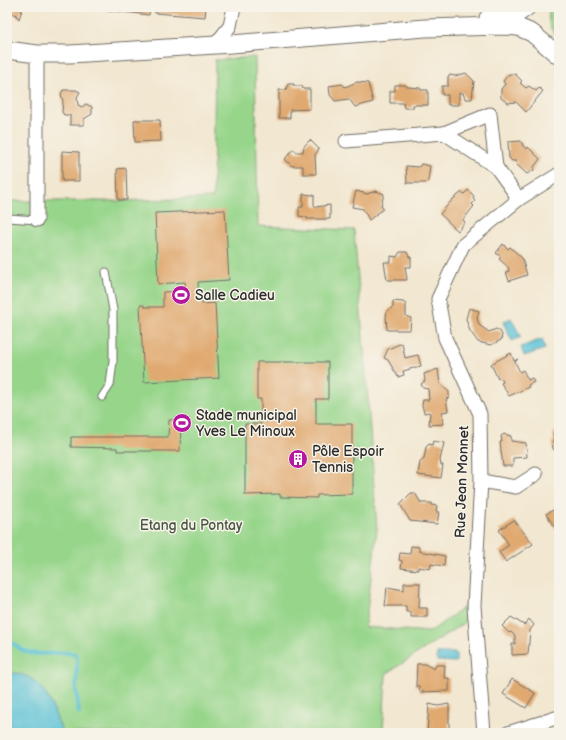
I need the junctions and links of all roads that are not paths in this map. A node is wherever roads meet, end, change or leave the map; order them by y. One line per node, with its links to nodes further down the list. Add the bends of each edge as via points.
1 (234, 7): 5 (street, via 230,26)
2 (529, 7): 3 (street, via 516,14); 4 (street)
3 (425, 28): 4 (street, via 503,26 518,27); 5 (street)
4 (532, 33): 8 (street)
5 (214, 45): 7 (street)
6 (7, 50): 7 (street)
7 (38, 54): 15 (street)
8 (559, 56)
9 (444, 133): 10 (street); 11 (street); 11 (street, via 490,114)
10 (346, 141)
11 (496, 167): 13 (street)
12 (559, 174): 13 (street, Rue Jean Monnet)
13 (519, 199): 19 (street, Rue Jean Monnet, via 464,245 438,299 445,338 480,414)
14 (8, 218): 15 (lane)
15 (37, 220)
16 (106, 272): 17 (lane, via 113,310 113,361 110,385)
17 (102, 397)
18 (536, 474): 19 (street, via 516,487)
19 (481, 482): 21 (street, Rue Jean Monnet, via 474,606)
20 (559, 717): 22 (street)
21 (484, 733)
22 (508, 733)

